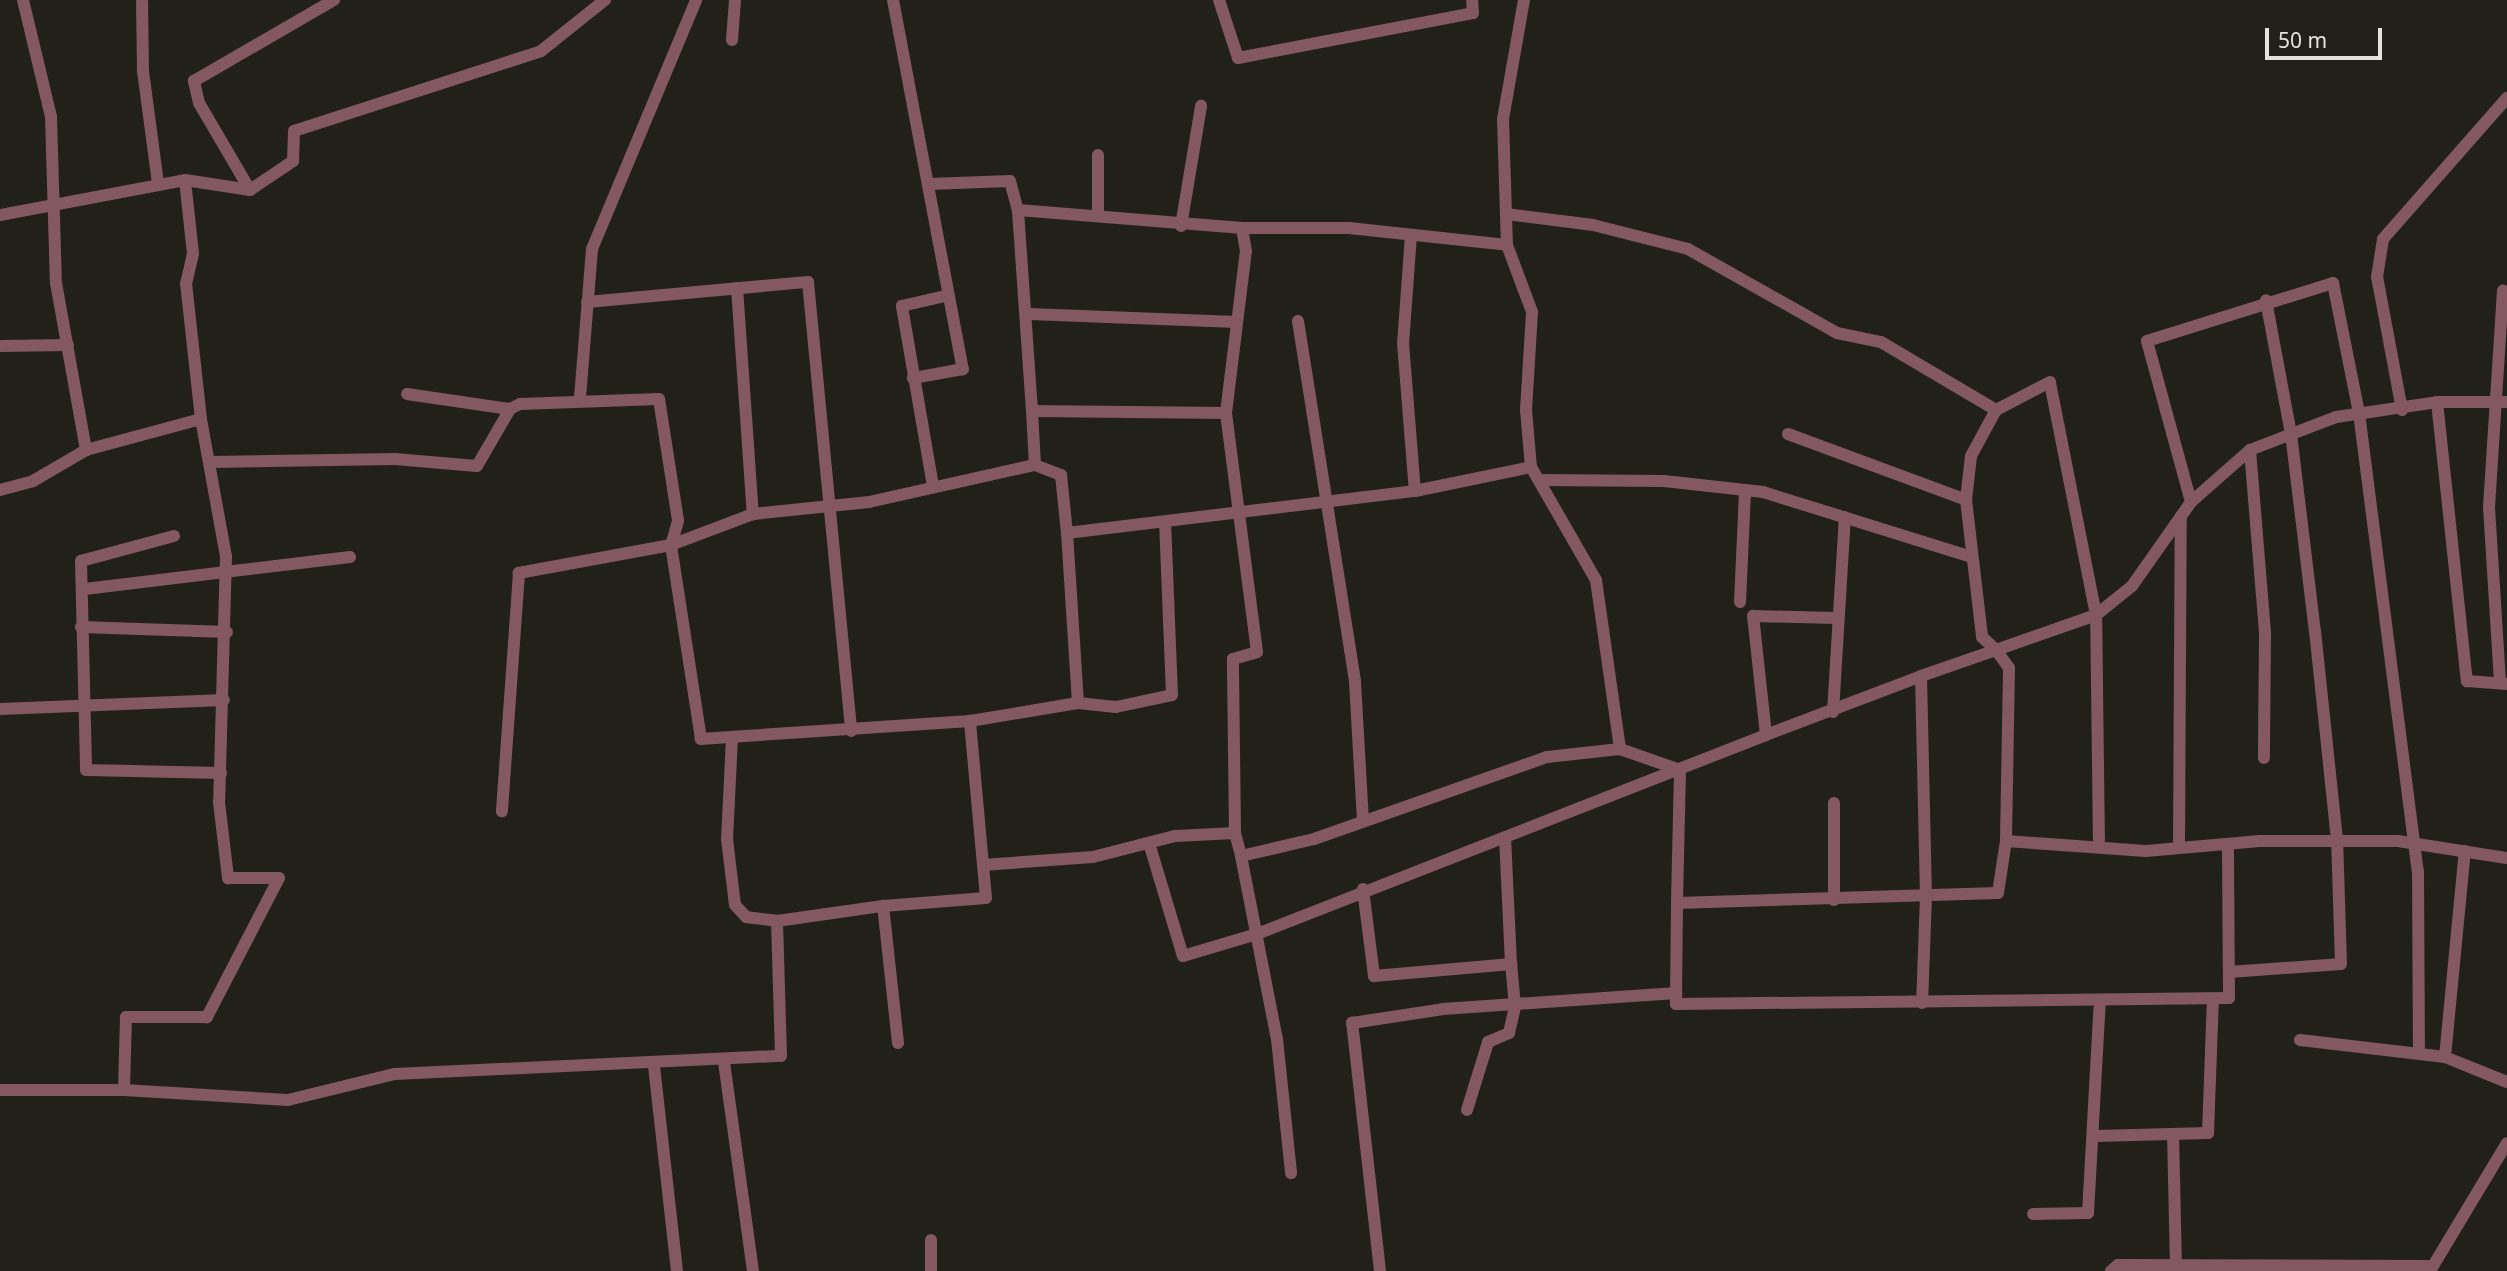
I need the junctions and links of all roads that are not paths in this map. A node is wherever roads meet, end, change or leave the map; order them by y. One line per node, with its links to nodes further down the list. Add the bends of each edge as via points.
1 (23, 0): 19 (street, via 51,117)
2 (142, 0): 16 (street, via 143,71)
3 (334, 0): 18 (street, via 194,81 199,103)
4 (605, 0): 18 (street, via 541,51 294,131 293,162)
5 (696, 0): 32 (street, via 592,249)
6 (735, 0): 11 (street)
7 (893, 0): 17 (street)
8 (1219, 0): 9 (street, via 1238,58 1473,13)
9 (1472, 0)
10 (1524, 0): 22 (street, via 1503,120)
11 (732, 40)
12 (2507, 99): 45 (street, via 2383,239 2377,277)
13 (1201, 106): 24 (street)
14 (1098, 155): 21 (street)
15 (185, 180): 16 (street); 18 (street); 49 (street, via 193,254 186,284)
16 (158, 184): 19 (street)
17 (929, 184): 20 (street, via 1010,181); 30 (street)
18 (250, 190)
19 (54, 202): 23 (street); 36 (street, via 56,283)
20 (1018, 210): 21 (street); 33 (street)
21 (1098, 214): 24 (street)
22 (1506, 214): 27 (street); 44 (street, via 1592,225 1688,249 1837,333 1881,342)
23 (0, 215)
24 (1181, 226): 25 (street)
25 (1241, 228): 26 (street); 35 (street, via 1246,251)
26 (1411, 235): 27 (street); 61 (street, via 1403,343)
27 (1507, 244): 56 (street, via 1532,312 1526,410)
28 (737, 289): 32 (street); 65 (street, via 808,282); 67 (street)
29 (2503, 290): 42 (street)
30 (945, 296): 38 (street, via 902,306); 38 (street, via 963,369)
31 (2266, 300): 48 (street, via 2333,283); 51 (street); 63 (street, via 2147,341)
32 (587, 302): 40 (street)
33 (1029, 314): 35 (street); 46 (street)
34 (1298, 321): 64 (street)
35 (1237, 322): 47 (street)
36 (68, 345): 37 (street); 52 (street)
37 (0, 346)
38 (913, 378): 58 (street)
39 (407, 394): 43 (street)
40 (580, 398): 43 (street); 73 (street, via 659,399 678,521)
41 (2437, 402): 42 (street); 45 (street); 85 (street, via 2467,681)
42 (2501, 402): 85 (street, via 2488,508)
43 (510, 409): 54 (street, via 477,466 395,459)
44 (1996, 410): 62 (street, via 1971,456); 79 (street, via 2050,382)
45 (2402, 410): 48 (street)
46 (1032, 411): 47 (street); 55 (street)
47 (1226, 413): 66 (street)
48 (2359, 413): 51 (street); 107 (street)
49 (201, 419): 52 (street); 54 (street)
50 (1788, 433): 62 (street)
51 (2291, 435): 53 (street); 104 (street)
52 (86, 450): 59 (street, via 33,481)
53 (2250, 450): 63 (street); 96 (street, via 2265,634)
54 (211, 462): 76 (street)
55 (1035, 465): 58 (street); 71 (street, via 1061,475)
56 (1531, 467): 57 (street); 61 (street)
57 (1539, 480): 60 (street, via 1664,481); 95 (street, via 1596,580)
58 (933, 486): 65 (street)
59 (0, 490)
60 (1745, 490): 69 (street); 78 (street)
61 (1415, 491): 64 (street)
62 (1966, 500): 74 (street)
63 (2191, 502): 68 (street)
64 (1322, 503): 66 (street); 101 (street, via 1355,682)
65 (828, 507): 67 (street); 92 (street)
66 (1237, 513): 70 (street); 102 (street, via 1256,652 1233,659)
67 (753, 514): 73 (street)
68 (2181, 516): 79 (street, via 2132,586); 110 (street)
69 (1845, 517): 74 (street); 80 (street)
70 (1165, 522): 71 (street); 87 (street, via 1172,695 1116,707)
71 (1067, 533): 87 (street)
72 (174, 536): 77 (street, via 81,561)
73 (671, 545): 94 (street, via 701,739); 100 (street, via 519,573)
74 (1969, 556): 83 (street, via 1982,637)
75 (350, 557): 76 (street)
76 (227, 573): 77 (street); 82 (street)
77 (85, 589): 81 (street)
78 (1740, 602)
79 (2096, 615): 83 (street); 109 (street)
80 (1835, 618): 90 (street); 93 (street, via 1753,616)
81 (81, 627): 82 (street); 88 (street)
82 (227, 632): 86 (street)
83 (1996, 650): 84 (street); 105 (street, via 2009,668 2012,707)
84 (1920, 676): 90 (street); 116 (street)
85 (2504, 683)
86 (224, 700): 88 (street); 98 (street)
87 (1078, 703): 91 (street)
88 (84, 708): 89 (street); 98 (street, via 86,770)
89 (0, 709)
90 (1833, 712): 93 (street)
91 (970, 721): 92 (street); 114 (street)
92 (851, 731): 94 (street)
93 (1766, 735): 97 (street)
94 (732, 738): 120 (street, via 727,839 735,905 746,917)
95 (1620, 749): 97 (street); 101 (street, via 1547,757)
96 (2264, 758)
97 (1680, 770): 103 (street); 118 (street)
98 (221, 773): 137 (street, via 228,878 279,878 207,1017 125,1017)
99 (1834, 803): 117 (street)
100 (502, 811)
101 (1363, 820): 112 (street)
102 (1235, 832): 106 (street); 112 (street)
103 (1505, 837): 115 (street); 122 (street)
104 (2337, 840): 107 (street); 108 (street); 123 (street, via 2342,964)
105 (2006, 841): 109 (street); 116 (street, via 1998,893)
106 (1149, 843): 114 (street, via 1093,858); 121 (street, via 1182,957)
107 (2410, 843): 111 (street); 131 (street, via 2418,871)
108 (2228, 844): 110 (street); 123 (street)
109 (2099, 847): 110 (street)
110 (2179, 848)
111 (2465, 851): 113 (street); 132 (street)
112 (1241, 856): 121 (street)
113 (2507, 858)
114 (983, 865): 119 (street, via 986,898)
115 (1363, 889): 121 (street); 122 (street, via 1374,976)
116 (1926, 896): 117 (street); 127 (street)
117 (1834, 900): 118 (street)
118 (1677, 903): 124 (street)
119 (883, 906): 120 (street); 130 (street)
120 (777, 922): 133 (street, via 781,1056)
121 (1257, 934): 142 (street)
122 (1511, 964): 128 (street)
123 (2229, 972): 125 (street, via 2229,998)
124 (1676, 992): 127 (street, via 1676,1004); 128 (street)
125 (2213, 999): 126 (street); 139 (street, via 2208,1133)
126 (2100, 1000): 127 (street); 140 (street)
127 (1922, 1003)
128 (1515, 1006): 138 (street, via 1509,1033 1488,1042); 150 (street, via 1352,1023)
129 (2300, 1040): 131 (street)
130 (898, 1043)
131 (2419, 1053): 132 (street)
132 (2445, 1057): 135 (street)
133 (724, 1062): 134 (street); 148 (street)
134 (654, 1066): 137 (street, via 395,1074 288,1100); 147 (street)
135 (2507, 1082)
136 (0, 1090): 137 (street)
137 (124, 1090)
138 (1467, 1110)
139 (2173, 1134): 140 (street); 145 (street)
140 (2097, 1136): 143 (street, via 2088,1213)
141 (2507, 1143): 146 (street)
142 (1291, 1173)
143 (2033, 1214)
144 (931, 1240): 149 (street)
145 (2176, 1265): 146 (street); 151 (street, via 2118,1265)
146 (2431, 1268)
147 (677, 1271)
148 (753, 1271)
149 (931, 1271)
150 (1380, 1271)
151 (2111, 1271)

